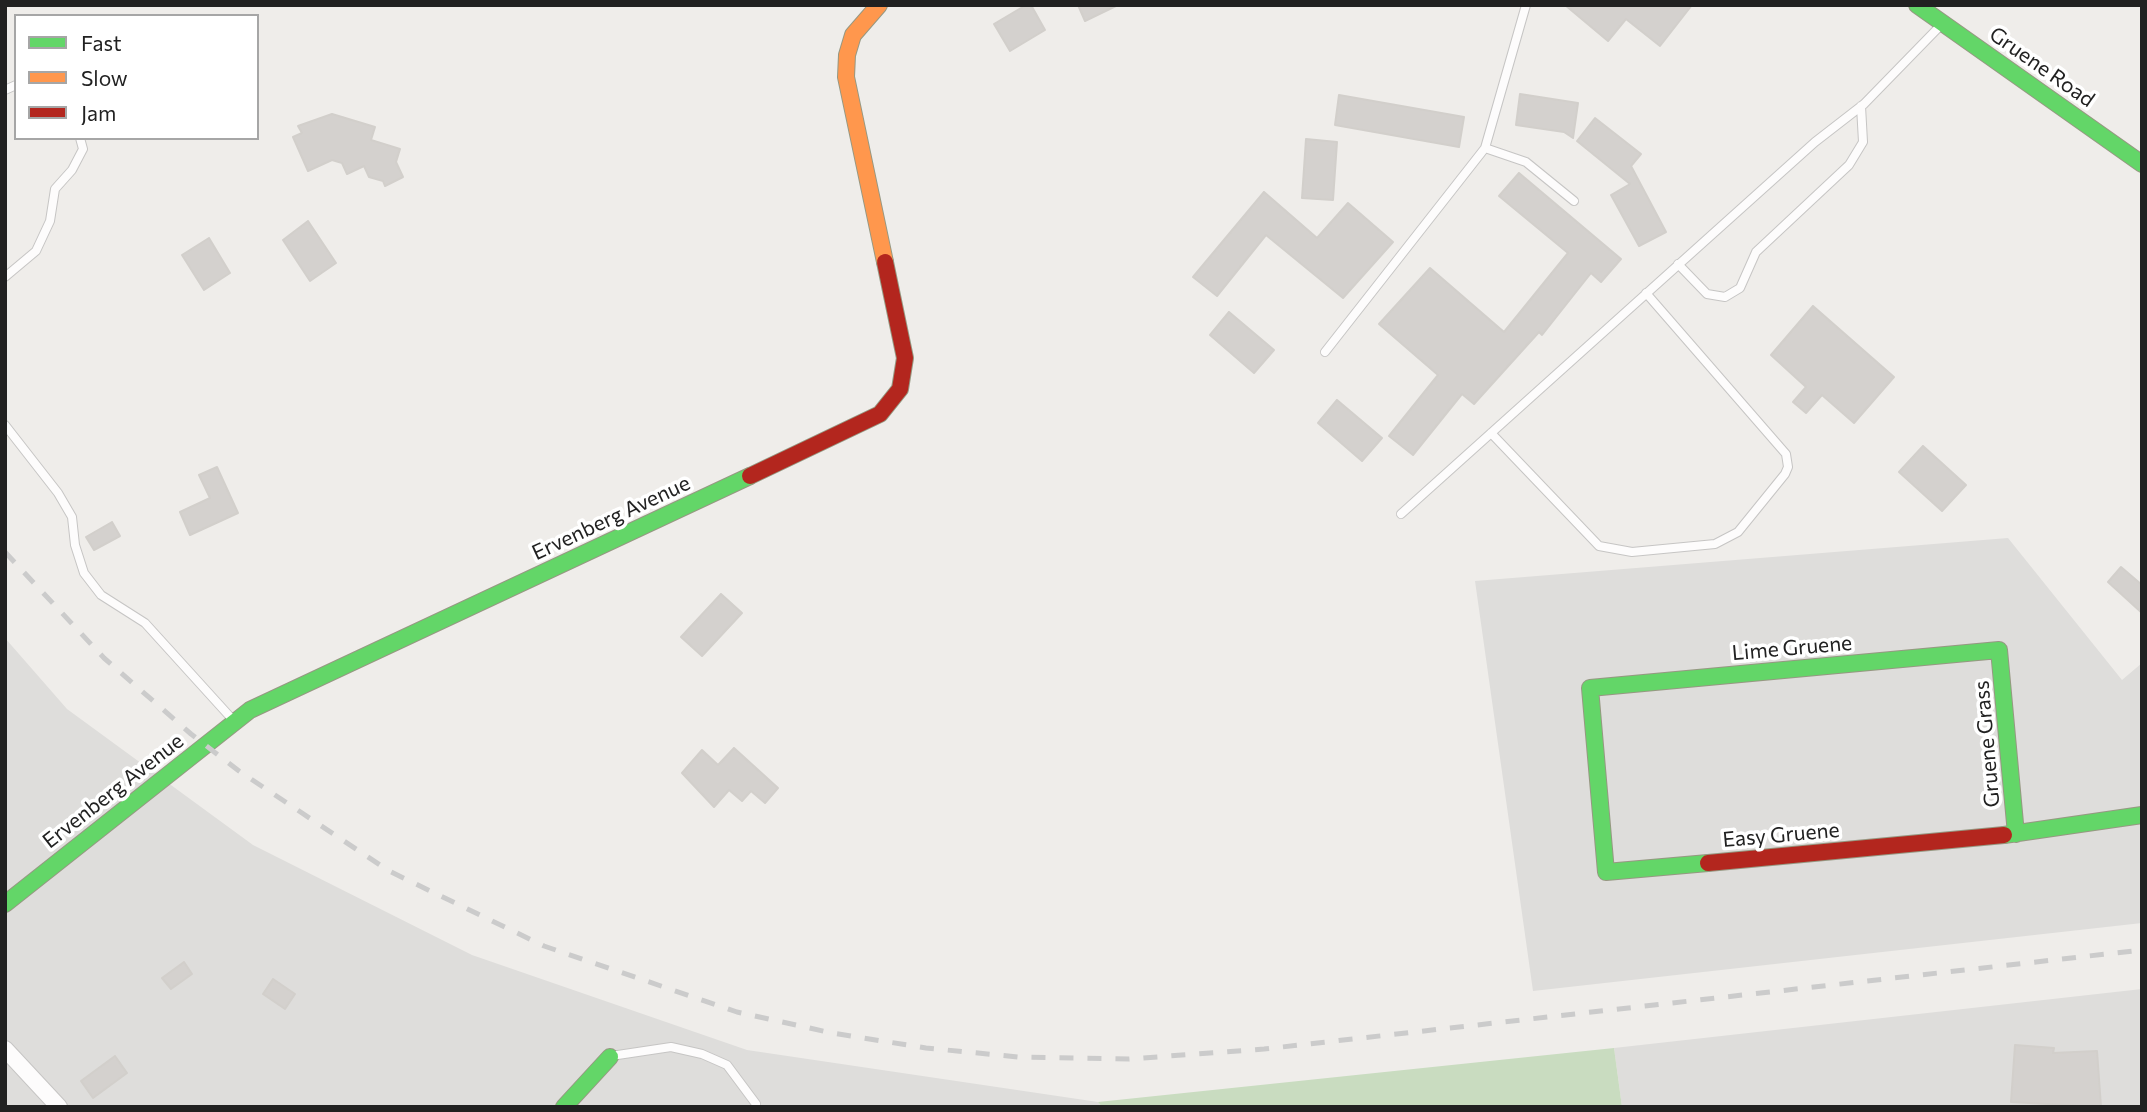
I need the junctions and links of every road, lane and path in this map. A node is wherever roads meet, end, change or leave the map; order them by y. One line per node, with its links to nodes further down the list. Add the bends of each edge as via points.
1 (879, 5): 19 (street, Ervenberg Avenue, via 853,36 846,77 905,358 904,376 892,401 880,414)
2 (1526, 5): 7 (lane)
3 (1917, 5): 4 (street, Gruene Road)
4 (1943, 23): 5 (lane); 8 (street, Gruene Road)
5 (1861, 106): 10 (lane); 10 (lane, via 1863,142 1849,165 1756,252 1741,288 1725,297 1707,294)
6 (81, 140): 11 (lane, via 83,149 55,189 50,221 36,251)
7 (1485, 148): 9 (lane, via 1526,162); 13 (lane)
8 (2142, 164)
9 (1574, 201)
10 (1678, 264): 12 (lane)
11 (5, 276)
12 (1646, 293): 15 (lane); 15 (lane, via 1786,454 1785,474 1738,532 1715,544 1632,552 1599,546)
13 (1325, 352)
14 (5, 425): 19 (lane, via 72,517 84,573 101,595 145,623)
15 (1491, 433): 16 (lane)
16 (1401, 514)
17 (1999, 650): 18 (street, Lime Gruene); 21 (street, Gruene Grass)
18 (1590, 688): 21 (street, Easy Gruene, via 1606,872)
19 (233, 720): 22 (street, Ervenberg Avenue, via 186,764)
20 (2142, 815): 21 (street, Easy Gruene)
21 (2016, 834)
22 (5, 904)
23 (5, 1049): 26 (street)
24 (610, 1056): 25 (lane, via 671,1047 702,1054 727,1065); 27 (street)
25 (756, 1104)
26 (59, 1107)
27 (564, 1107)

